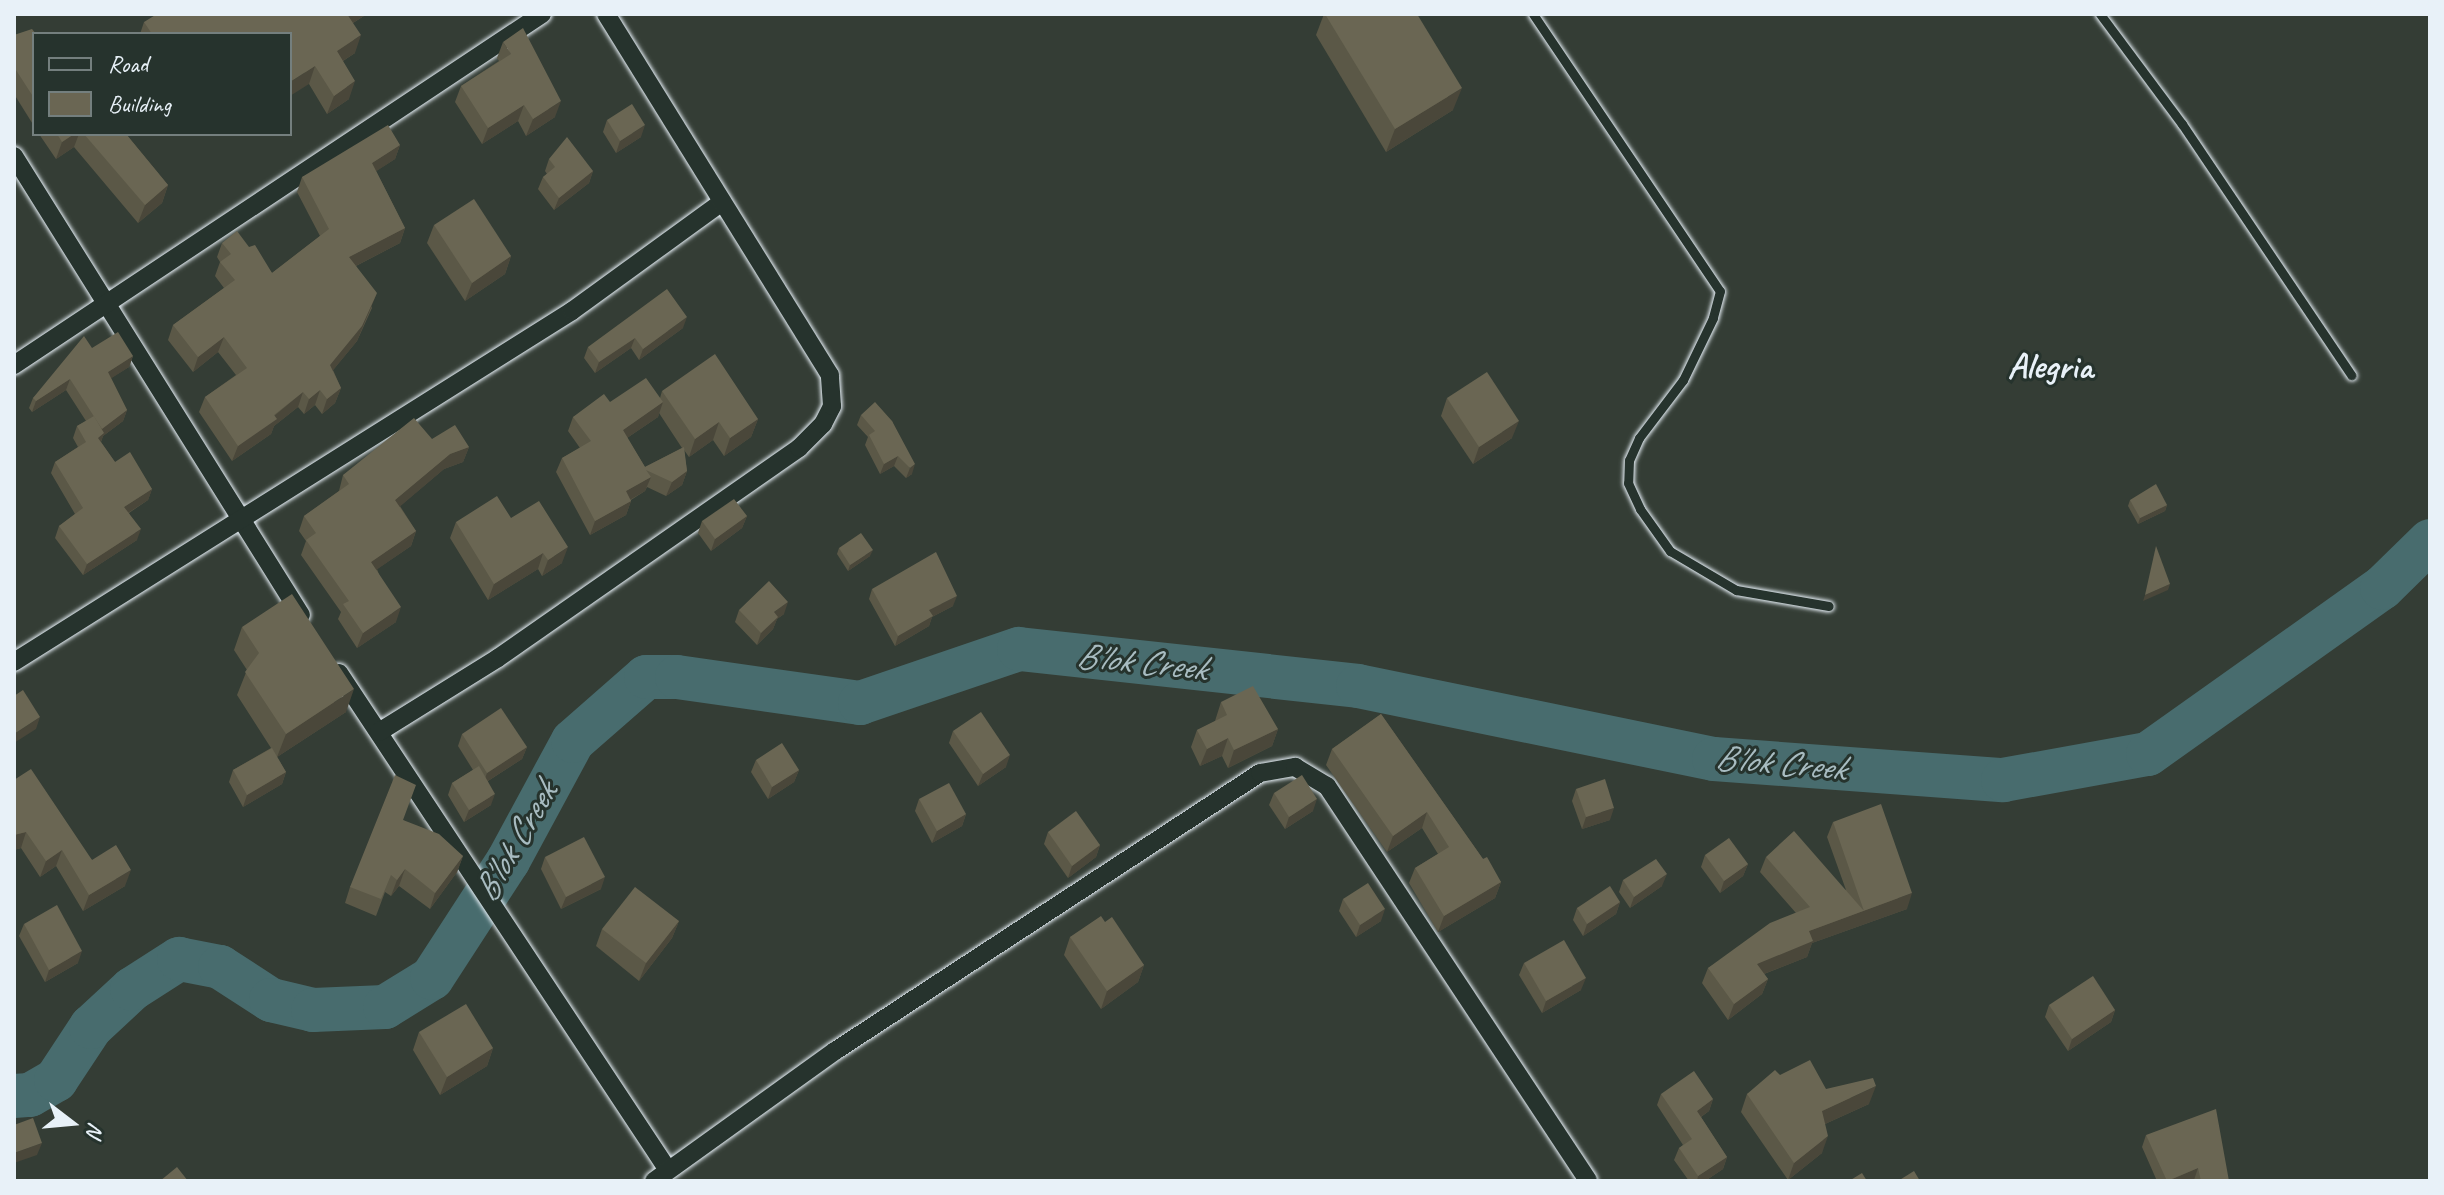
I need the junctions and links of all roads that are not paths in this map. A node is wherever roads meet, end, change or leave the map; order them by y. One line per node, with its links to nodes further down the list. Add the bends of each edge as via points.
1 (542, 14): 7 (street)
2 (606, 14): 6 (street)
3 (1533, 14): 11 (lane, via 1720,291 1683,380 1639,438 1629,460 1628,483 1640,509 1670,551 1736,590)
4 (2100, 14): 9 (lane, via 2182,124)
5 (14, 156): 7 (street)
6 (722, 202): 10 (street, via 572,311); 15 (street, via 830,375 832,406 823,424 799,448 498,658)
7 (106, 305): 8 (street); 10 (street)
8 (14, 365)
9 (2351, 375)
10 (241, 523): 12 (street); 14 (street)
11 (1829, 606)
12 (314, 636)
13 (330, 660): 15 (street)
14 (14, 662)
15 (379, 732): 16 (street)
16 (660, 1174): 17 (street, via 1260,773 1295,767 1327,786)
17 (1588, 1181)

